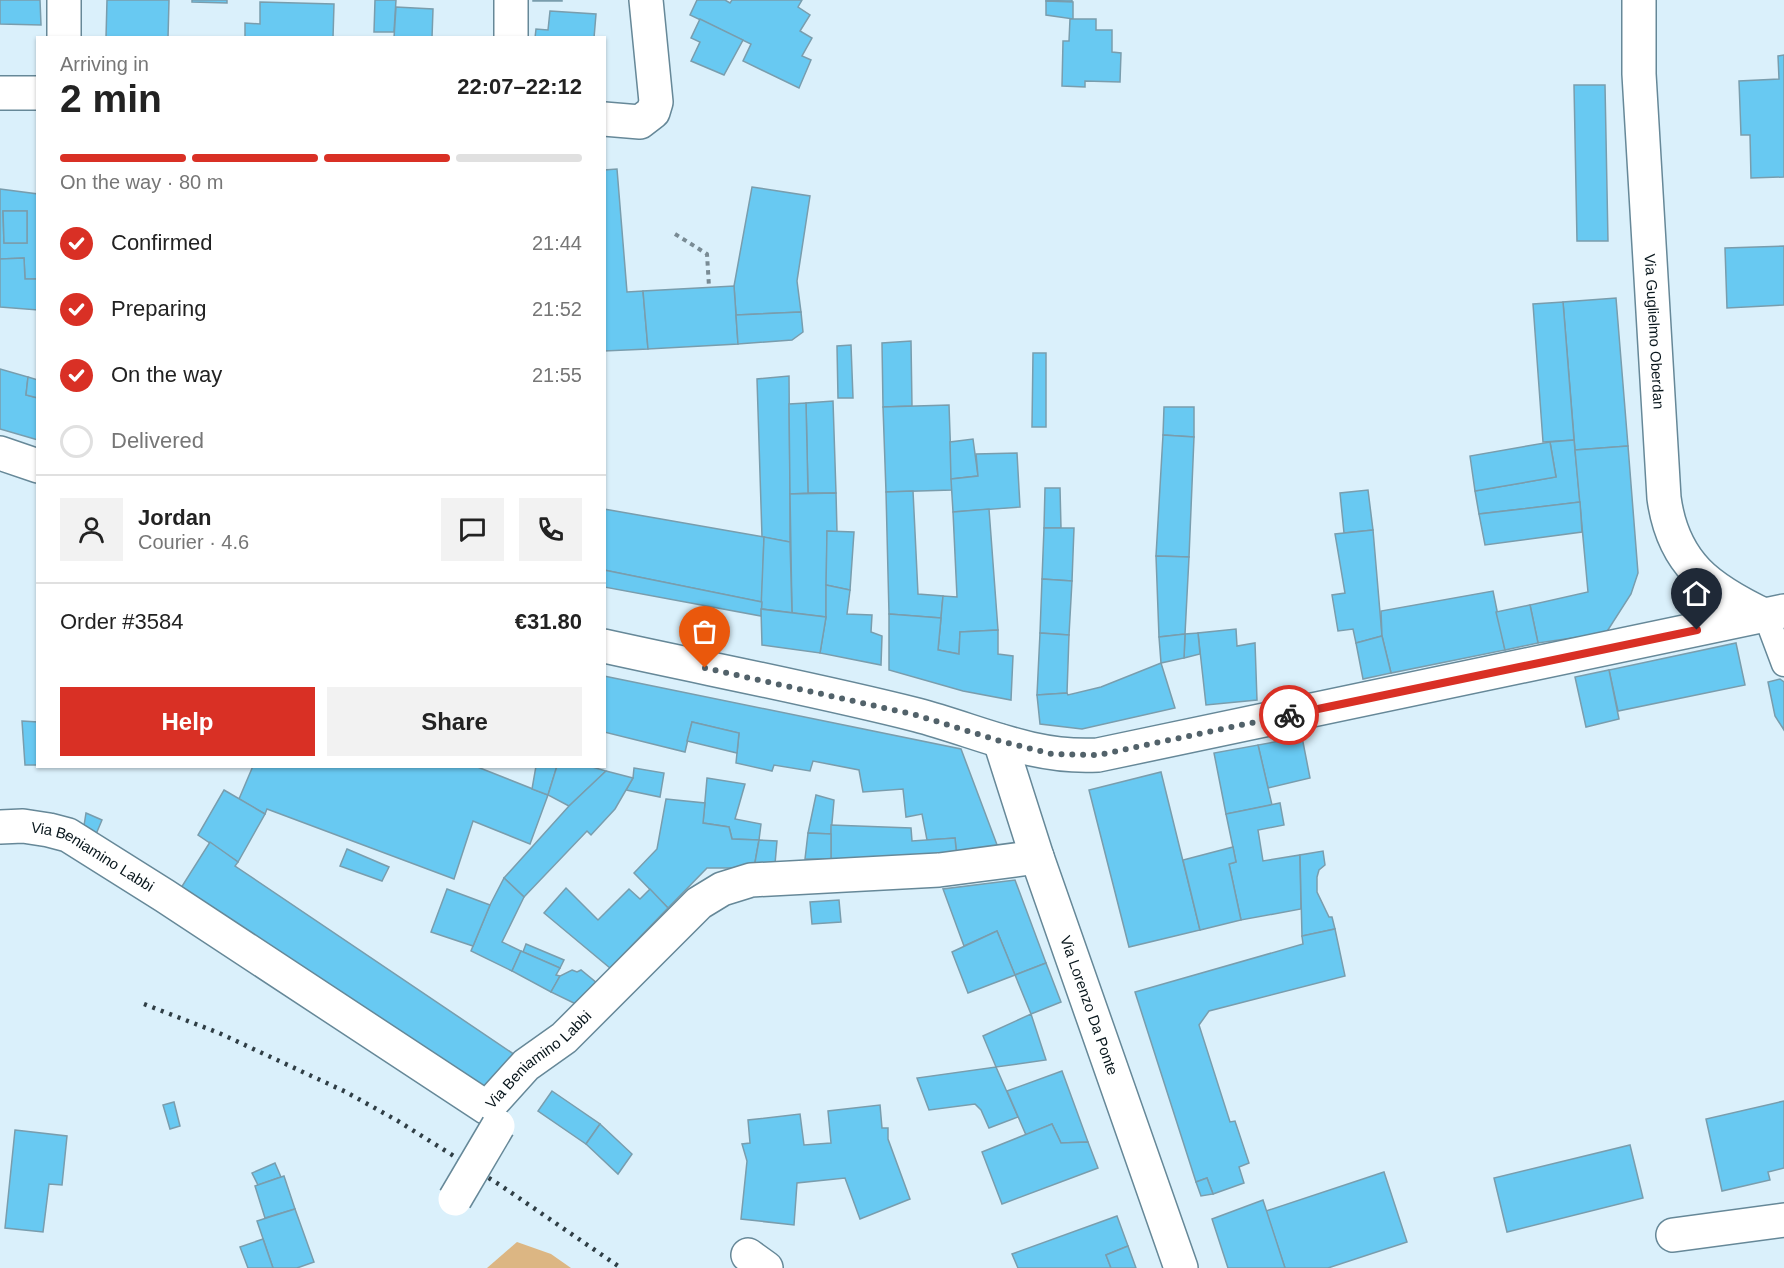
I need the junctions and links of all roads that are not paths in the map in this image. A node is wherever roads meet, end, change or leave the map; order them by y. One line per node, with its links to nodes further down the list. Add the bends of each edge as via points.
1 (64, 0): 5 (street)
2 (511, 0): 6 (street)
3 (646, 0): 9 (street, via 656,102 653,112 640,122)
4 (1639, 0): 12 (street, Via Guglielmo Oberdan, via 1640,86 1667,520 1680,551 1699,573 1721,592)
5 (64, 36)
6 (511, 36)
7 (0, 93): 8 (street)
8 (36, 93)
9 (606, 119)
10 (0, 453): 11 (street)
11 (36, 465)
12 (1775, 614): 14 (street); 15 (street, via 1098,755 1052,754)
13 (606, 646): 15 (street, via 916,715)
14 (1784, 664)
15 (1000, 741): 17 (street, Via Lorenzo Da Ponte)
16 (0, 826): 18 (street, Via Beniamino Labbi, via 68,835 487,1108 526,1065)
17 (1037, 857): 18 (street, Via Beniamino Labbi, via 939,870 752,880 722,889 699,903); 22 (street, Via Lorenzo Da Ponte)
18 (564, 1038): 19 (street, bridge, via 498,1126)
19 (451, 1205)
20 (1784, 1220): 21 (street)
21 (1672, 1235)
22 (1181, 1268)

